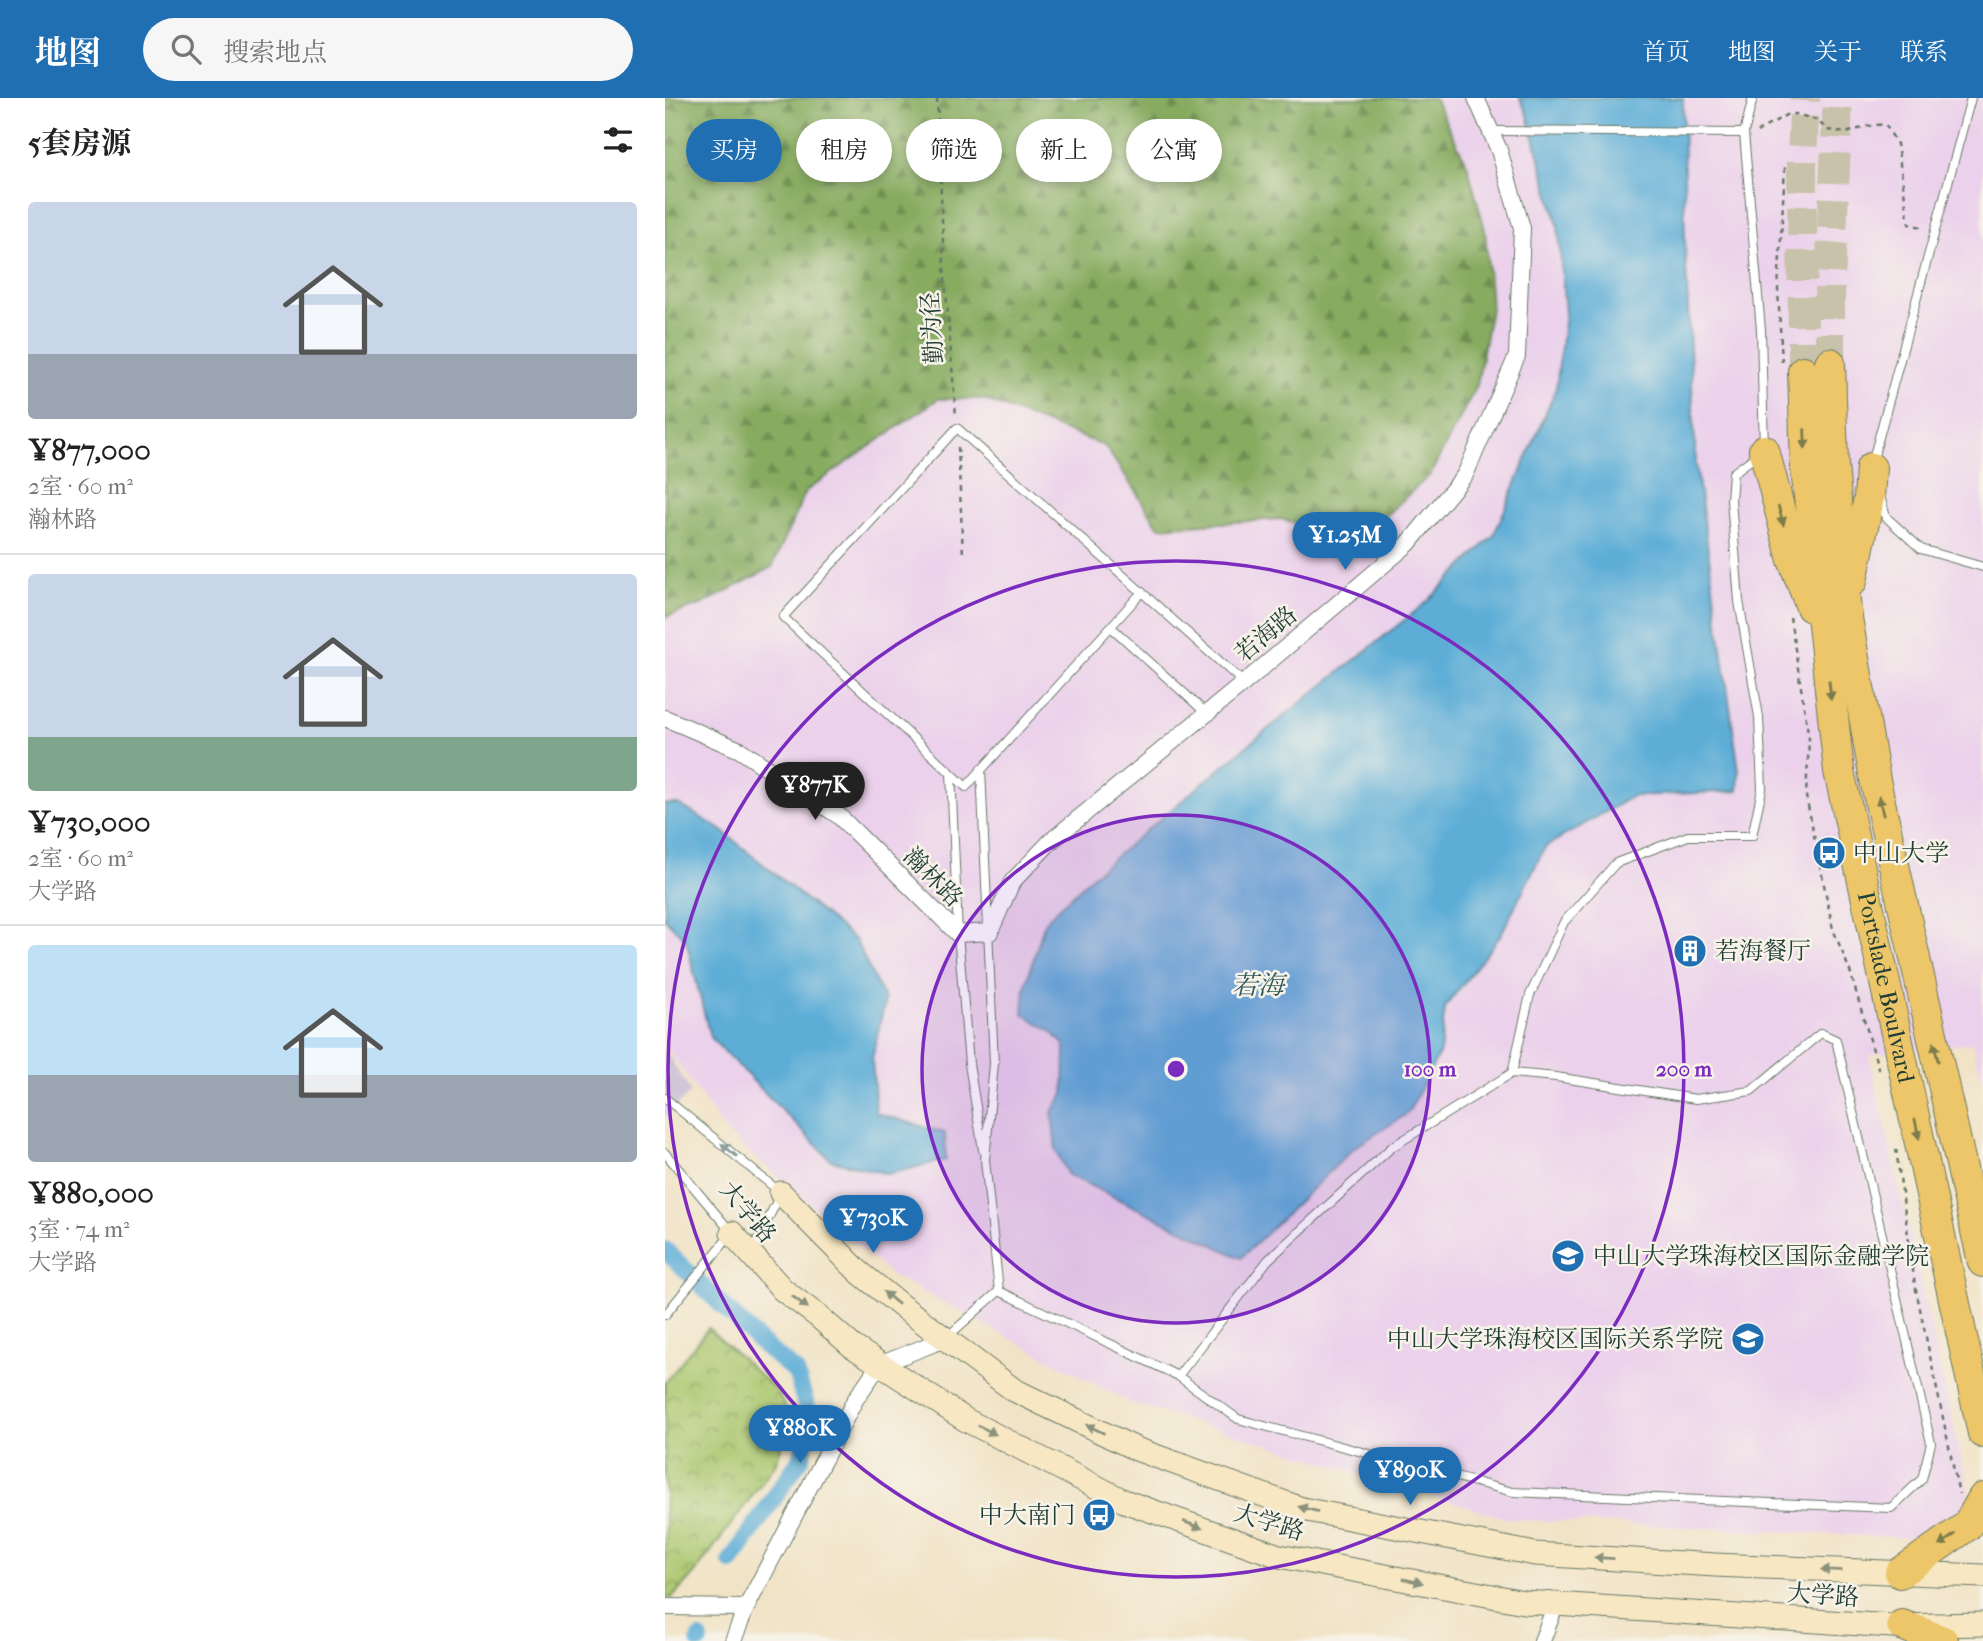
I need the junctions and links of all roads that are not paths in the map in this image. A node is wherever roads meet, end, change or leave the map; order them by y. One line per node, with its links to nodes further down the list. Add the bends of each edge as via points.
1 (1476, 98): 4 (street, 若海路)
2 (1753, 98): 5 (lane)
3 (1971, 98): 7 (lane)
4 (1491, 131): 5 (lane); 13 (street, 若海路, via 1522,228 1517,356 1465,475 1408,544)
5 (1744, 134): 6 (lane, via 1761,330)
6 (1764, 450): 12 (highway, one-way to 12, via 1793,560); 20 (lane, via 1733,473 1731,500 1739,601 1759,718 1762,789 1752,836 1688,836 1616,863 1564,922 1530,995)
7 (1871, 468): 8 (lane, via 1886,516 1921,549); 10 (highway, via 1870,498)
8 (1983, 566)
9 (1142, 592): 11 (lane); 13 (lane); 17 (lane, via 957,428 783,617)
10 (1846, 612): 12 (highway, Portslade Boulvard, one-way to 12, via 1833,465 1805,369 1806,469); 27 (highway, Portslade Boulvard, one-way to 10, via 1875,780)
11 (1111, 627): 14 (lane); 16 (lane)
12 (1825, 647): 33 (highway, Portslade Boulvard, one-way to 33, via 1839,771)
13 (1244, 682): 14 (street, 若海路)
14 (1206, 713): 18 (street, 若海路, via 1051,841 1012,882)
15 (665, 718): 19 (street, 瀚林路, via 740,750 839,817)
16 (981, 769): 17 (lane, via 966,787); 18 (lane)
17 (951, 773): 19 (lane, 瀚林路)
18 (990, 932): 19 (street); 23 (lane, via 994,1064)
19 (958, 934): 23 (lane, 瀚林路, via 969,1064)
20 (1512, 1073): 32 (lane, via 1392,1147 1296,1234 1268,1260); 32 (lane, via 1696,1099 1751,1091 1821,1034 1836,1040 1931,1444 1922,1479 1891,1508 1513,1492 1238,1419)
21 (665, 1098): 24 (lane, 大学路, one-way to 21)
22 (665, 1153): 25 (lane, 大学路)
23 (985, 1160): 28 (lane)
24 (782, 1193): 26 (lane); 30 (street, 大学路, one-way to 24, via 859,1272)
25 (732, 1233): 26 (street, 大学路); 29 (lane)
26 (750, 1255): 31 (street, 大学路, one-way to 31, via 783,1290)
27 (1983, 1262)
28 (999, 1291): 30 (lane); 32 (lane)
29 (665, 1315)
30 (945, 1339): 31 (street); 35 (street, 大学路, one-way to 30, via 1535,1554 1302,1508 1136,1449 1014,1390)
31 (879, 1365): 37 (street, 大学路, one-way to 37, via 965,1420 1124,1501 1279,1556); 39 (street, via 855,1400)
32 (1178, 1376)
33 (1983, 1433)
34 (1983, 1498): 35 (highway, one-way to 35, via 1967,1526)
35 (1900, 1573): 36 (street, 大学路)
36 (1983, 1577)
37 (1556, 1604): 41 (street, 大学路); 43 (street)
38 (665, 1607): 39 (street)
39 (746, 1608): 42 (street)
40 (1983, 1624): 41 (street, 大学路)
41 (1902, 1625): 44 (highway)
42 (733, 1641)
43 (1542, 1641)
44 (1943, 1641)

